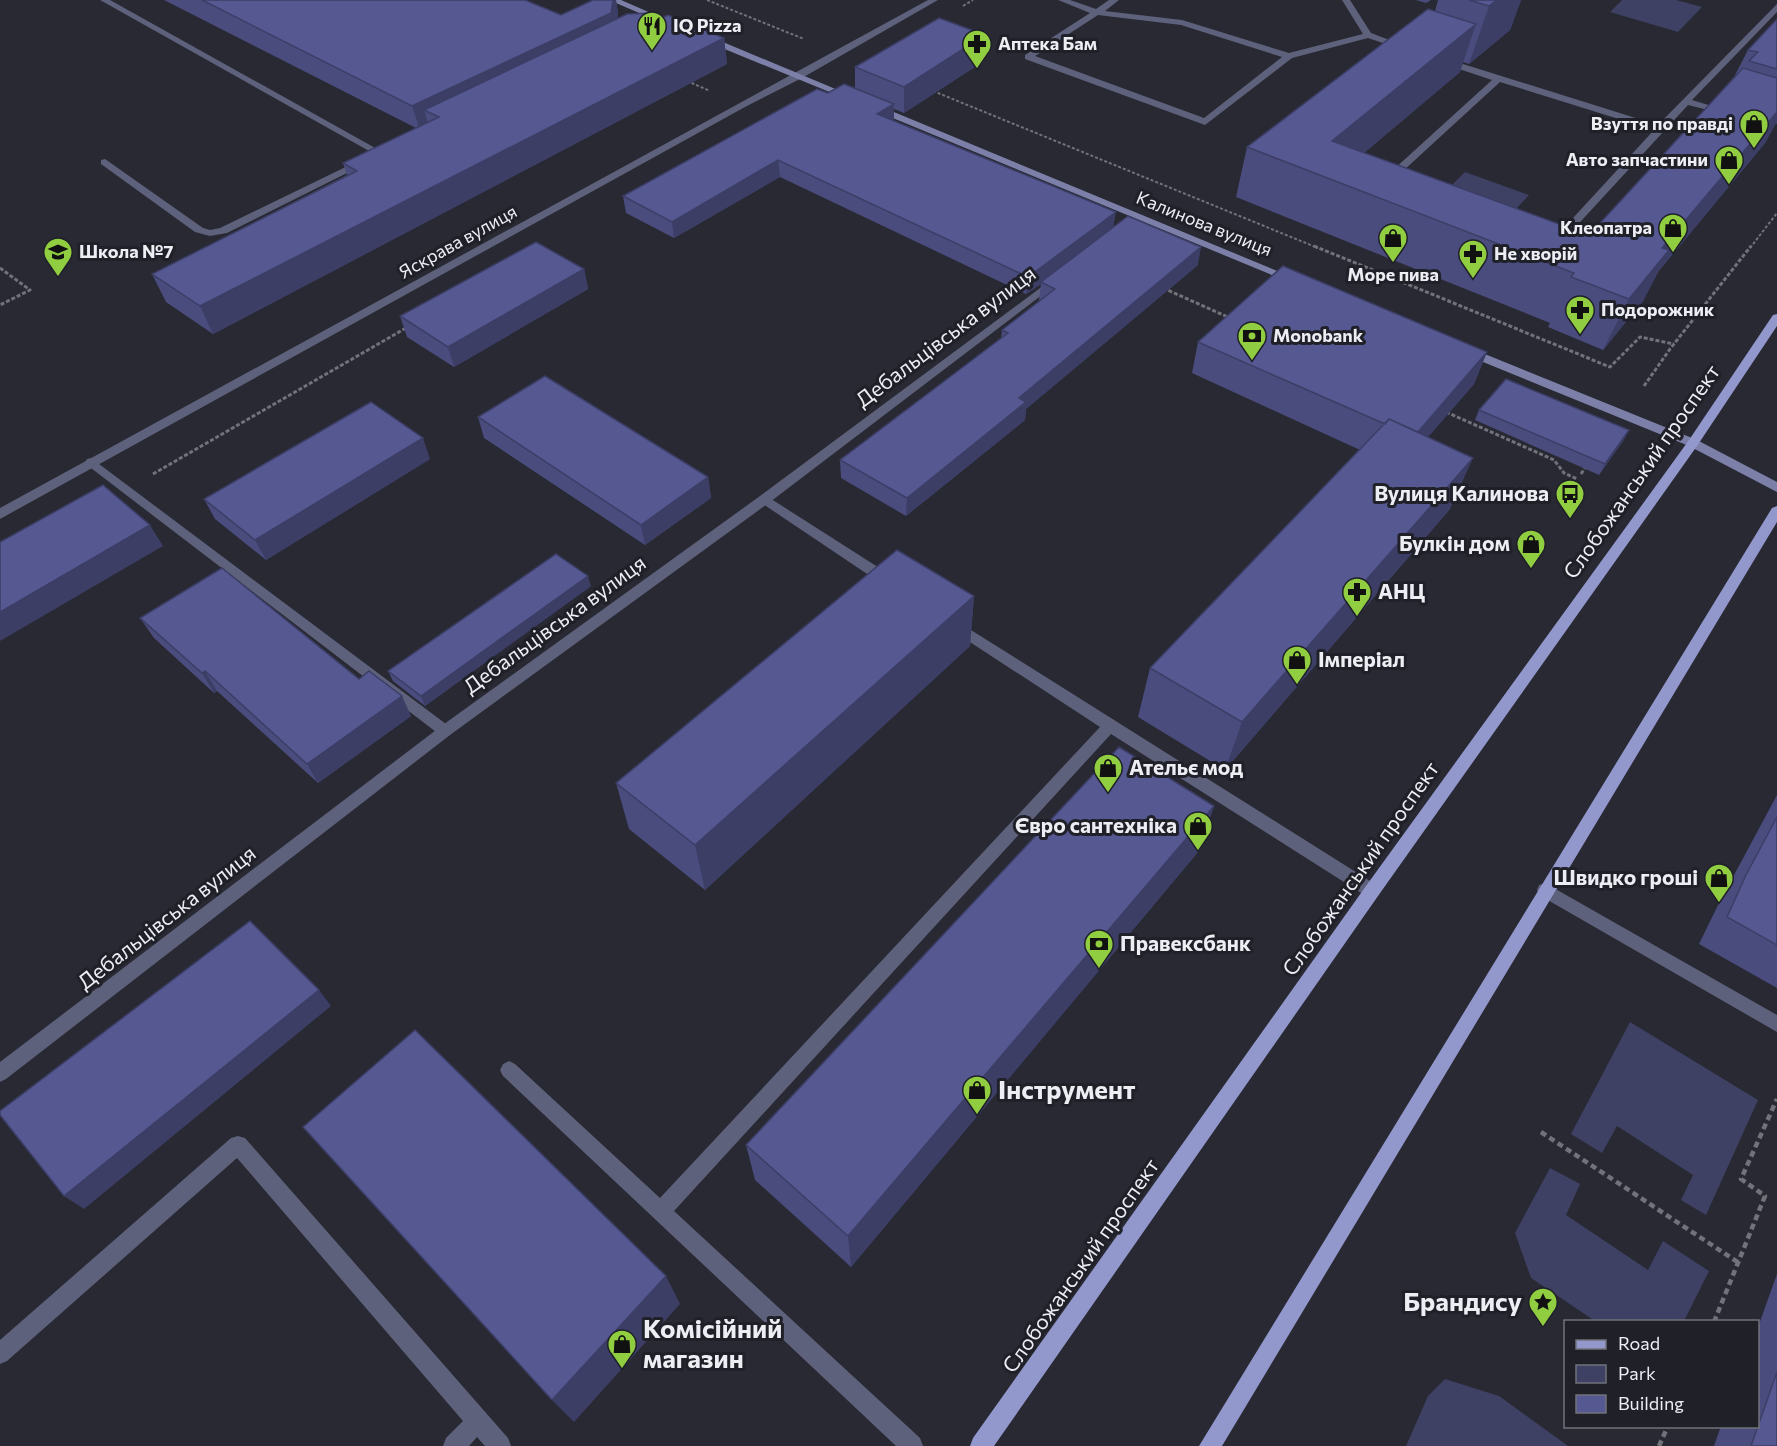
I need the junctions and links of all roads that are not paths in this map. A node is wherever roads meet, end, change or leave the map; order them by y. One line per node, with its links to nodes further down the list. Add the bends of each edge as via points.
1 (104, 0): 21 (street)
2 (614, 0): 9 (street)
3 (933, 0): 15 (street, Яскрава вулиця)
4 (1062, 0): 8 (street)
5 (1115, 0): 8 (street)
6 (1346, 0): 11 (street)
7 (1777, 7): 17 (street)
8 (1096, 12): 13 (street, via 1182,23); 13 (street, via 1028,57 1205,122)
9 (674, 25)
10 (696, 34): 15 (street, Калинова вулиця)
11 (1368, 35): 12 (street); 13 (street)
12 (1412, 50)
13 (1289, 56)
14 (1433, 57): 16 (street)
15 (799, 76): 24 (street, Калинова вулиця); 32 (street, Яскрава вулиця)
16 (1498, 79): 19 (street); 23 (street)
17 (1686, 101): 18 (street); 19 (street)
18 (1732, 115)
19 (1661, 129): 26 (street)
20 (391, 149): 21 (street)
21 (381, 154): 22 (street, via 223,231 210,233 200,230)
22 (105, 162)
23 (1376, 190)
24 (1138, 216): 25 (street); 28 (street, Калинова вулиця)
25 (1122, 229)
26 (1545, 254)
27 (1069, 270): 34 (street, Дебальцівська вулиця)
28 (1305, 284)
29 (1777, 317): 31 (main road, Слобожанський проспект)
30 (1449, 343): 31 (street)
31 (1693, 443): 33 (street); 42 (main road, Слобожанський проспект)
32 (91, 462): 36 (street, Яскрава вулиця); 40 (street)
33 (1777, 488)
34 (765, 499): 37 (street); 40 (street, Дебальцівська вулиця)
35 (1777, 511): 41 (main road)
36 (0, 514)
37 (903, 590)
38 (942, 616): 39 (street)
39 (1110, 726): 42 (street); 46 (street)
40 (445, 731): 45 (street, Дебальцівська вулиця)
41 (1545, 890): 43 (street); 53 (main road)
42 (1372, 891): 52 (main road, Слобожанський проспект)
43 (1777, 1024)
44 (509, 1070): 46 (street)
45 (0, 1073)
46 (662, 1211): 51 (street)
47 (0, 1354): 48 (street, via 238,1145)
48 (477, 1421): 49 (street); 50 (street)
49 (454, 1446)
50 (500, 1446)
51 (912, 1446)
52 (981, 1446)
53 (1210, 1446)

